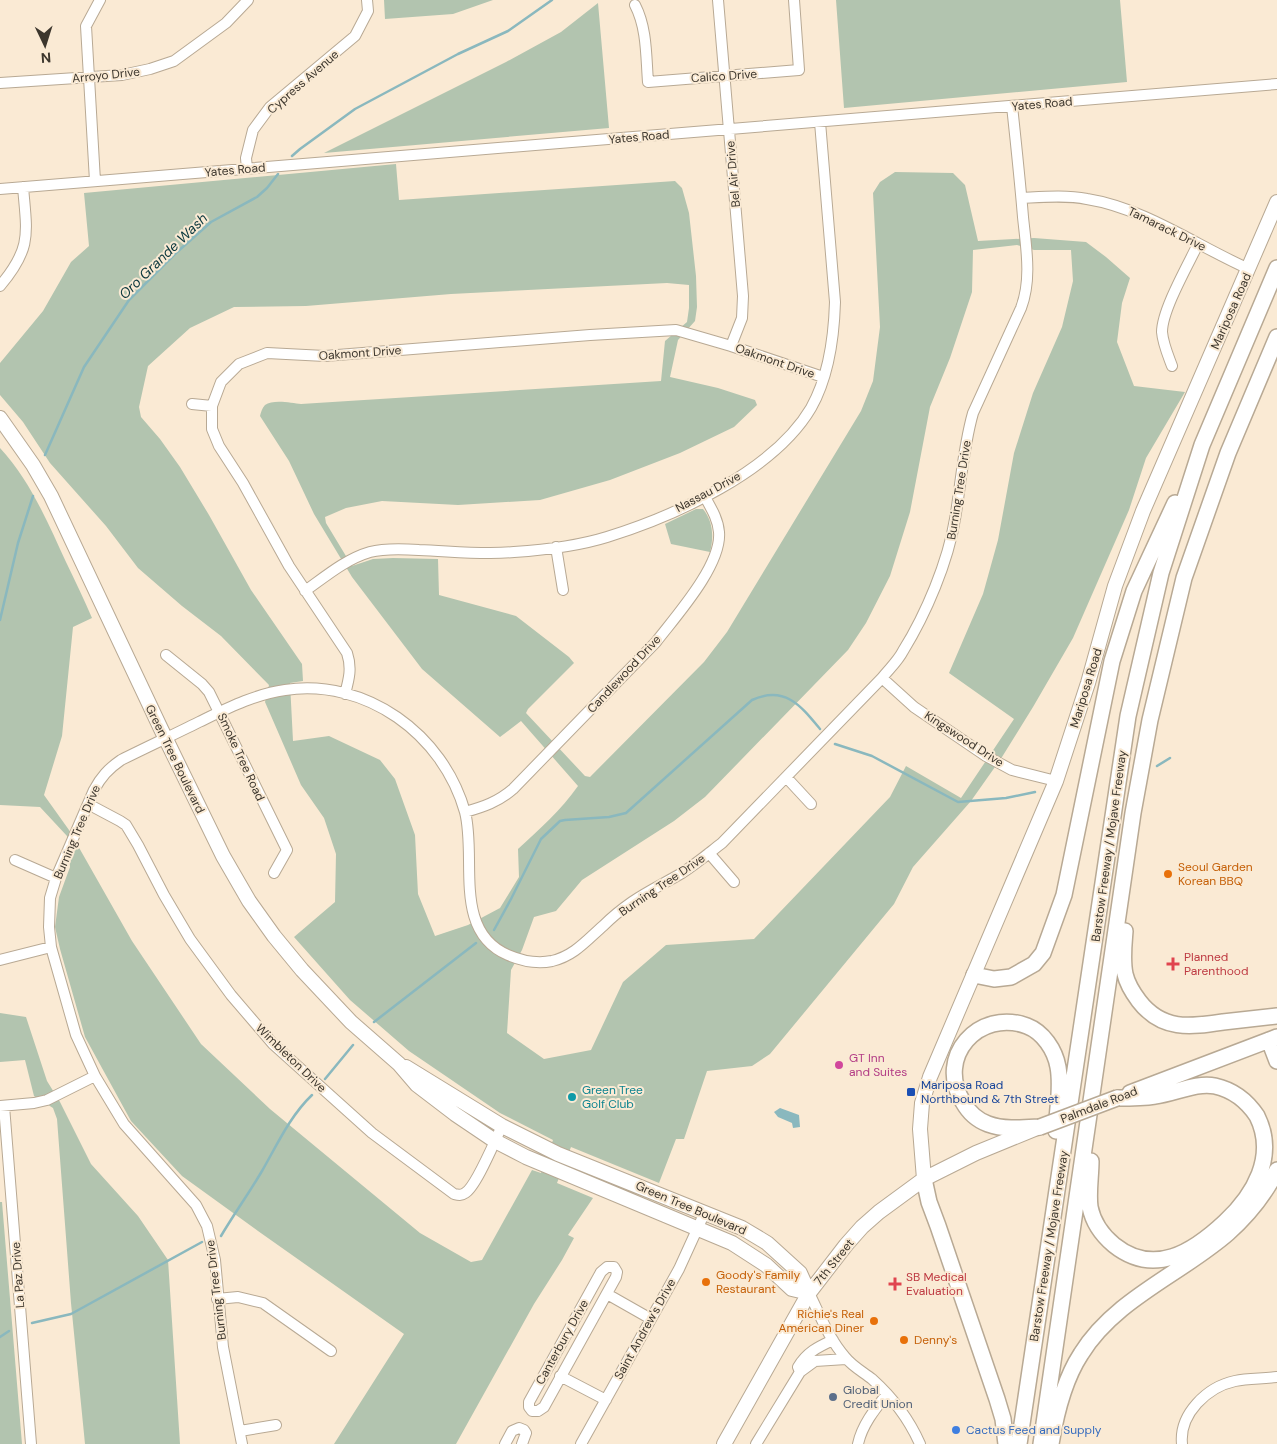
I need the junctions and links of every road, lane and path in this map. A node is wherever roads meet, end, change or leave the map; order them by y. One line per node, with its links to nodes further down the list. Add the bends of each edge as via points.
1 (100, 0): 8 (street, via 86,26)
2 (248, 0): 8 (street, Arroyo Drive, via 226,23 174,61 122,75)
3 (368, 0): 14 (street, Cypress Avenue, via 368,11 355,36 270,107 253,130 246,158)
4 (718, 0): 7 (street, Bel Air Drive)
5 (794, 0): 7 (street, Calico Drive, via 799,70)
6 (635, 5): 7 (street, Calico Drive, via 644,30 648,82)
7 (725, 76): 13 (street, Bel Air Drive)
8 (88, 78): 9 (street, Arroyo Drive); 15 (street)
9 (0, 83)
10 (1277, 84): 11 (street, Yates Road)
11 (1012, 106): 12 (street, Yates Road); 18 (street, Burning Tree Drive)
12 (820, 122): 13 (street, Yates Road); 27 (street, Nassau Drive, via 835,302 832,343)
13 (730, 129): 14 (street, Yates Road); 25 (street, Bel Air Drive, via 743,296 742,318)
14 (247, 169): 15 (street, Yates Road)
15 (95, 181): 16 (street, Yates Road)
16 (23, 187): 17 (street, Yates Road); 23 (street, via 24,248)
17 (0, 189)
18 (1022, 198): 20 (street, Tamarack Drive, via 1086,198 1112,204 1142,215); 37 (street, Burning Tree Drive, via 1027,273 1025,298 973,413 955,520 939,578 903,652)
19 (1277, 202): 22 (main road, Mariposa Road)
20 (1198, 244): 22 (street, Tamarack Drive); 26 (street, via 1164,315 1162,332)
21 (1277, 268): 31 (highway, Barstow Freeway / Mojave Freeway)
22 (1249, 269): 42 (main road, Mariposa Road, via 1143,511 1114,586 1088,684)
23 (0, 286)
24 (1277, 337): 46 (highway, Barstow Freeway / Mojave Freeway, via 1228,453 1184,578 1150,720)
25 (731, 346): 27 (street, Oakmont Drive); 29 (street, Oakmont Drive, via 676,330 325,356 267,353 239,364 221,382)
26 (1172, 366)
27 (823, 377): 32 (street, Nassau Drive, via 811,408 789,438 758,466)
28 (192, 404): 29 (street)
29 (212, 406): 34 (street, Oakmont Drive, via 212,429 219,446)
30 (0, 418): 40 (main road, Green Tree Boulevard, via 51,496)
31 (1202, 445): 54 (highway, via 1134,591 1112,661 1064,895 1043,953 1034,964 1010,977 994,979); 70 (highway, Barstow Freeway / Mojave Freeway, via 1162,573 1128,716)
32 (705, 497): 33 (street, Nassau Drive, via 606,538); 45 (street, Candlewood Drive, via 720,533 717,554 703,579 665,630 513,789 488,806)
33 (556, 547): 34 (street, Nassau Drive, via 512,552 403,549 371,552 346,562); 35 (street)
34 (305, 590): 38 (street, Oakmont Drive, via 347,653 351,673)
35 (563, 590)
36 (166, 655): 39 (street, Smoke Tree Road, via 202,684)
37 (882, 678): 41 (street, Burning Tree Drive); 42 (street, Kingswood Drive, via 914,707 986,756 1012,770)
38 (345, 694): 39 (street, Burning Tree Drive, via 320,689 285,690 257,696); 45 (street, Burning Tree Drive, via 384,708 415,730 445,767)
39 (220, 712): 40 (street, Burning Tree Drive); 49 (street, Smoke Tree Road, via 287,850)
40 (165, 738): 43 (street, Burning Tree Drive, via 110,768 102,776); 58 (main road, Green Tree Boulevard, via 223,856 274,936 351,1022)
41 (786, 777): 44 (street); 47 (street, Burning Tree Drive)
42 (1056, 781): 54 (main road, Mariposa Road)
43 (88, 804): 50 (street, Burning Tree Drive); 65 (street, Wimbleton Drive, via 126,826 190,939 231,995 273,1044 372,1133 454,1194 461,1195 474,1184)
44 (811, 804)
45 (465, 812): 47 (street, Burning Tree Drive, via 471,906 475,920 490,943 504,953 526,961 552,961 568,956 632,902)
46 (1133, 813): 55 (highway, via 1124,973 1134,994 1153,1016 1180,1026); 59 (highway, Barstow Freeway / Mojave Freeway)
47 (709, 853): 51 (street)
48 (15, 860): 50 (street)
49 (274, 873)
50 (56, 878): 52 (street, Burning Tree Drive, via 48,910)
51 (734, 882)
52 (51, 947): 53 (street); 60 (street, Burning Tree Drive, via 76,1034)
53 (0, 960)
54 (974, 975): 67 (main road, Mariposa Road, via 922,1104 920,1129)
55 (1277, 1016)
56 (1273, 1039): 57 (highway); 61 (highway, Palmdale Road)
57 (1277, 1061)
58 (399, 1064): 63 (main road, Green Tree Boulevard); 65 (main road, Green Tree Boulevard, via 417,1086)
59 (1097, 1066): 61 (highway, via 1090,1194 1094,1220 1113,1244 1133,1256 1155,1260 1180,1255 1216,1231 1259,1182 1267,1153 1262,1125 1240,1097 1213,1086 1156,1096); 96 (highway, Barstow Freeway / Mojave Freeway)
60 (95, 1076): 62 (street, via 47,1100); 73 (street, Burning Tree Drive, via 124,1124 196,1205 212,1243)
61 (1117, 1098): 64 (highway, Palmdale Road, bridge)
62 (2, 1106): 85 (street, La Paz Drive)
63 (502, 1126): 65 (street, Wimbleton Drive); 68 (main road, Green Tree Boulevard, via 558,1154)
64 (1040, 1127): 67 (main road, Palmdale Road); 70 (highway, via 996,1127 985,1124 966,1107 955,1087 955,1062 966,1040 975,1032 991,1024 1006,1022 1032,1028 1044,1038 1058,1064 1060,1079)
65 (494, 1141): 69 (main road, Green Tree Boulevard)
66 (1277, 1170): 97 (highway, via 1260,1199 1228,1233 1123,1309 1095,1335 1070,1375)
67 (924, 1179): 71 (main road, 7th Street, via 862,1228); 94 (highway, via 997,1399)
68 (705, 1212): 69 (street, Saint Andrew's Drive); 71 (main road, Green Tree Boulevard, via 742,1228 767,1244 800,1273)
69 (698, 1228): 71 (main road, Green Tree Boulevard, via 748,1252 792,1289); 74 (street, Saint Andrew's Drive)
70 (1049, 1247): 95 (highway, Barstow Freeway / Mojave Freeway)
71 (809, 1293): 75 (street); 90 (main road, 7th Street)
72 (607, 1294): 74 (street, Canterbury Drive); 79 (street, Canterbury Drive); 79 (street, Canterbury Drive, via 617,1275 611,1266 603,1268 529,1402 530,1410 536,1412 544,1407)
73 (217, 1299): 76 (street, via 238,1298 263,1303); 84 (street, Burning Tree Drive)
74 (651, 1319): 82 (street, Saint Andrew's Drive)
75 (833, 1340): 77 (street); 78 (street, via 804,1357 798,1367)
76 (331, 1351)
77 (846, 1359): 78 (street, via 815,1361); 81 (street)
78 (800, 1372): 91 (street)
79 (560, 1376): 82 (street, Canterbury Drive)
80 (1277, 1378): 98 (street, via 1235,1381 1208,1393 1188,1416)
81 (886, 1394): 92 (street, via 871,1414); 93 (street, via 901,1411)
82 (606, 1400): 89 (street, Saint Andrew's Drive)
83 (276, 1425): 84 (street)
84 (240, 1431): 86 (street, Burning Tree Drive)
85 (30, 1444)
86 (242, 1444)
87 (505, 1444): 88 (street, via 512,1431 519,1428 526,1433)
88 (522, 1444)
89 (581, 1444)
90 (724, 1444)
91 (756, 1444)
92 (858, 1444)
93 (920, 1444)
94 (1006, 1444)
95 (1019, 1444)
96 (1041, 1444)
97 (1051, 1444)
98 (1182, 1444)

